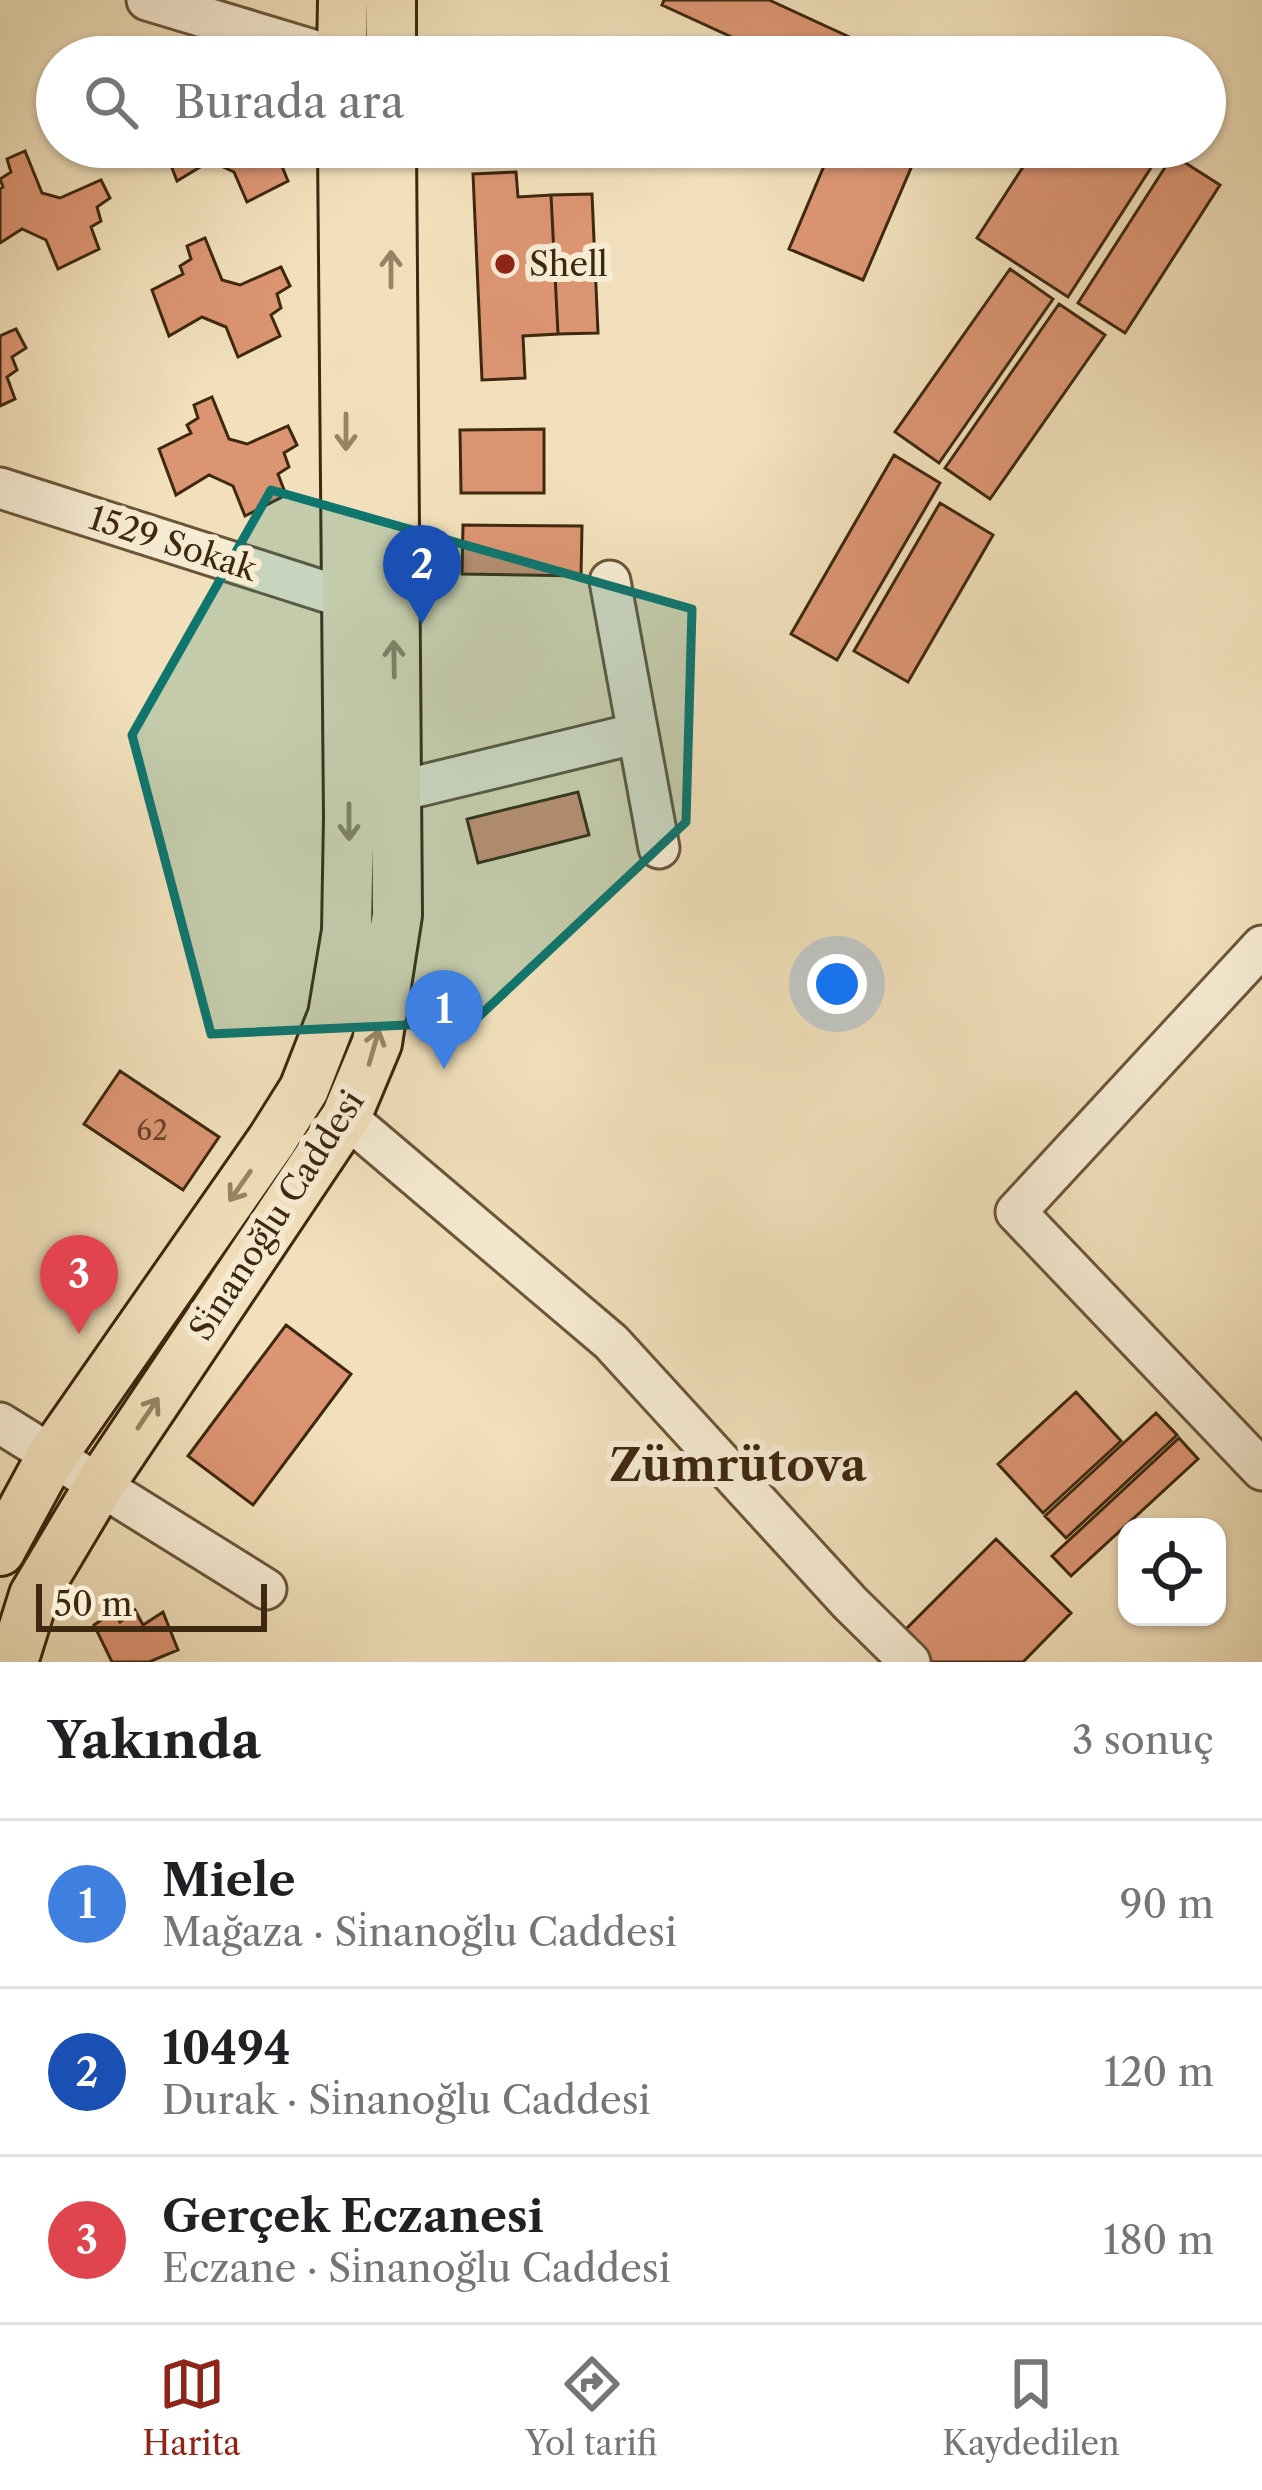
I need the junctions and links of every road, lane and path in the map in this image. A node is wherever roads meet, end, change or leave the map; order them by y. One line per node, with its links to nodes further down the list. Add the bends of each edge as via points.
1 (147, 0): 4 (street)
2 (343, 0): 5 (main road)
3 (391, 0): 6 (main road)
4 (268, 36)
5 (340, 36)
6 (391, 36)
7 (343, 168): 11 (main road, Si̇nanoğlu Caddesi, one-way to 11)
8 (391, 168): 13 (main road, Si̇nanoğlu Caddesi, one-way to 8)
9 (0, 488): 11 (street, 1529 Sokak)
10 (610, 581): 12 (street)
11 (346, 598): 18 (main road, Si̇nanoğlu Caddesi, one-way to 18, via 347,931 333,1016 283,1123)
12 (638, 733): 13 (street); 14 (street)
13 (395, 792): 16 (main road, Si̇nanoğlu Caddesi, one-way to 13, via 377,1043 388,976 397,915)
14 (659, 848)
15 (1262, 946): 19 (street, via 1016,1212)
16 (346, 1117): 20 (main road, Si̇nanoğlu Caddesi, one-way to 16); 24 (street, via 611,1342)
17 (0, 1424): 18 (street)
18 (51, 1457): 20 (street); 21 (main road, Si̇nanoğlu Caddesi)
19 (1262, 1470)
20 (99, 1486): 22 (street); 23 (main road, Si̇nanoğlu Caddesi, via 34,1595)
21 (0, 1551)
22 (266, 1589)
23 (13, 1662)
24 (910, 1662)

